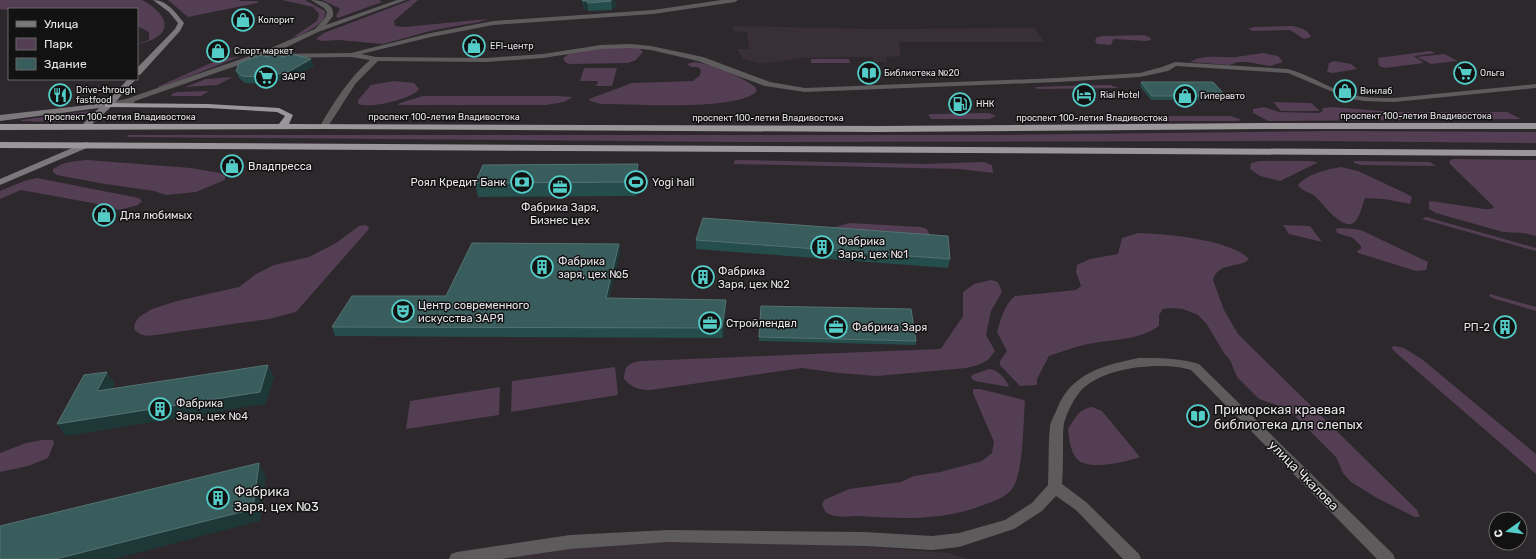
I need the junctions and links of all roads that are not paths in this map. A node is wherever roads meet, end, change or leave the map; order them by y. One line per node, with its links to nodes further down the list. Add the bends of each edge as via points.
1 (156, 0): 9 (main road, via 171,11 181,23 178,30)
2 (314, 0): 5 (street, via 330,8 331,13)
3 (403, 0): 5 (street)
4 (735, 0): 6 (street, via 653,12 493,23)
5 (316, 31): 7 (street)
6 (351, 55): 7 (street); 8 (street)
7 (256, 56): 12 (street, via 131,101)
8 (376, 59): 11 (street, via 502,60 601,47 642,47 700,59 778,87 805,90 1114,76 1151,73 1175,64 1282,70 1297,73 1345,96 1378,100); 15 (street, via 364,68 350,85)
9 (138, 72)
10 (131, 80): 12 (main road)
11 (1536, 86)
12 (108, 105): 13 (main road); 14 (main road); 18 (highway, via 279,110 289,115)
13 (0, 118)
14 (85, 126): 17 (highway, проспект 100-летия Владивостока); 18 (highway, проспект 100-летия Владивостока)
15 (324, 126): 16 (highway, проспект 100-летия Владивостока, via 901,129); 18 (highway, проспект 100-летия Владивостока)
16 (1536, 126)
17 (0, 127)
18 (281, 127)
19 (0, 144): 20 (highway)
20 (86, 145): 21 (highway); 22 (main road)
21 (1536, 153)
22 (0, 182)
23 (1055, 487): 24 (street, via 1037,507 1009,525 959,540 932,543 864,539 668,536 570,542); 25 (street, via 1081,506); 26 (street, улица Чкалова, via 1057,425 1075,389 1090,377 1124,365 1146,362 1186,364 1195,367 1208,379)
24 (457, 559)
25 (1133, 559)
26 (1387, 559)

